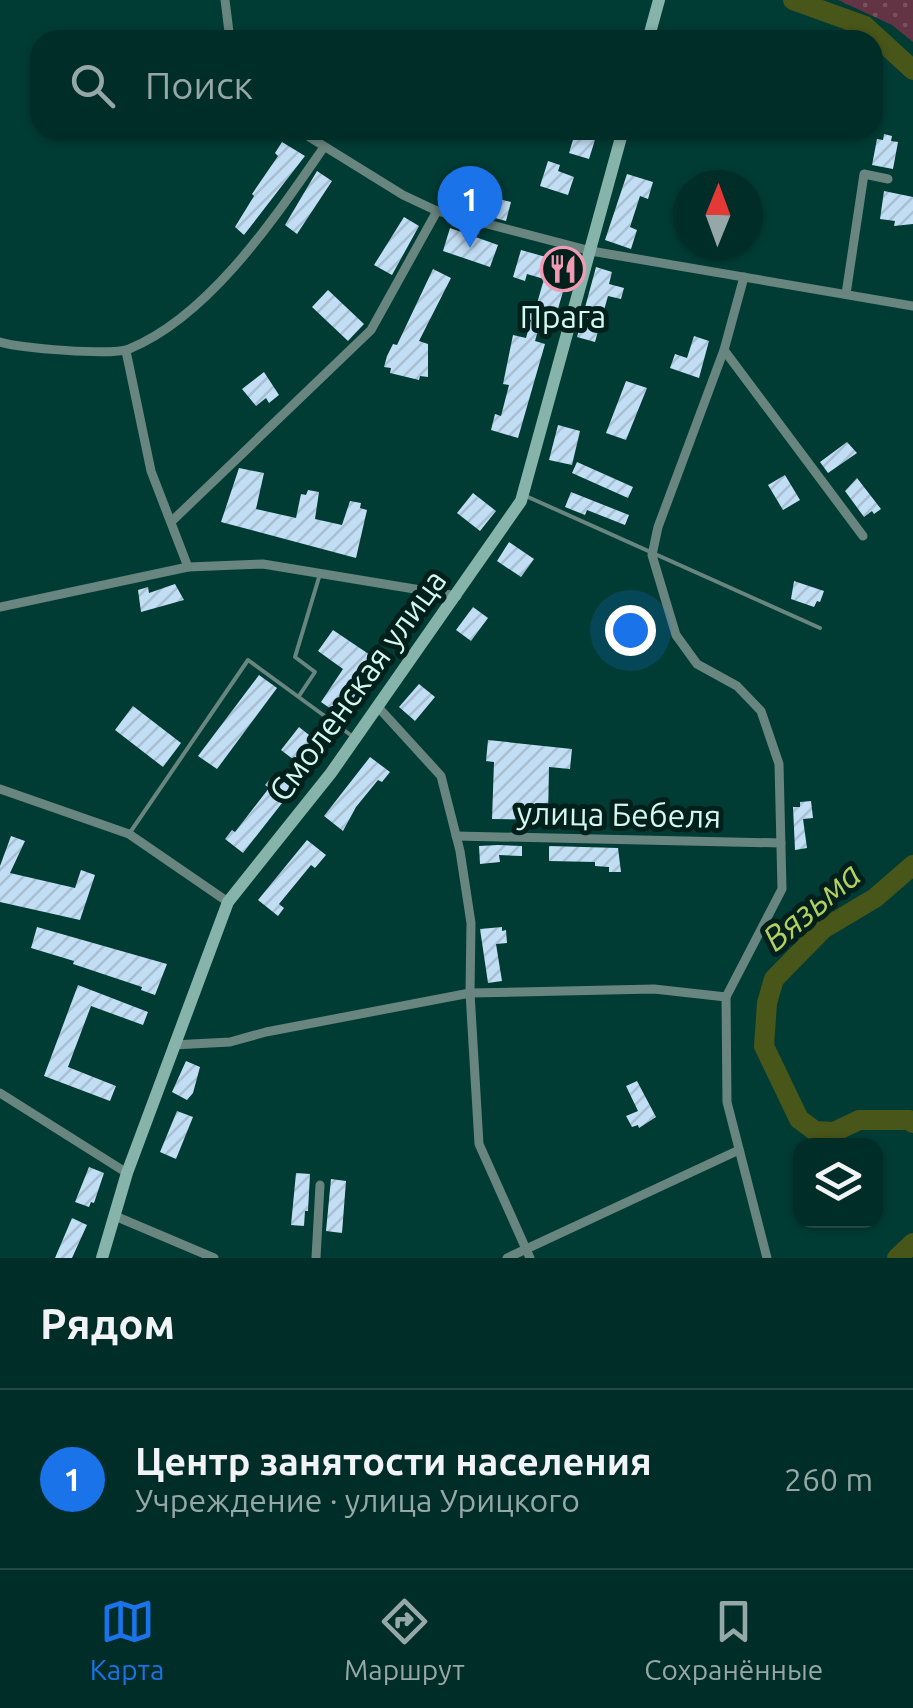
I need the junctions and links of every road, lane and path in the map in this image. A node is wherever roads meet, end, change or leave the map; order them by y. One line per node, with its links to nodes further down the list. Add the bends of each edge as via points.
1 (225, 0): 3 (street)
2 (659, 0): 4 (main road)
3 (229, 30)
4 (650, 30)
5 (313, 140): 7 (street)
6 (620, 140): 10 (main road, Смоленская улица)
7 (324, 147): 9 (street); 15 (street, via 266,230 182,318)
8 (888, 179): 12 (street, via 864,174)
9 (437, 212): 10 (street); 18 (street, via 371,330)
10 (590, 251): 11 (street); 17 (main road, Смоленская улица)
11 (744, 277): 12 (street); 16 (street)
12 (846, 294): 13 (street)
13 (913, 306)
14 (0, 342): 15 (street)
15 (126, 350): 18 (street, via 151,471)
16 (724, 350): 19 (street); 20 (street)
17 (523, 495): 20 (lane); 23 (main road, Смоленская улица)
18 (171, 522): 21 (street)
19 (864, 536)
20 (652, 556): 25 (lane); 32 (street, via 676,635 697,664 737,686 761,711 779,764)
21 (188, 567): 22 (street, via 263,564); 24 (street)
22 (320, 574): 23 (street); 26 (lane, via 295,657 315,672)
23 (458, 596): 27 (main road, Смоленская улица)
24 (0, 608)
25 (820, 628)
26 (298, 697): 28 (lane); 30 (lane, via 248,660)
27 (378, 707): 28 (main road, Смоленская улица); 31 (street, via 441,776)
28 (355, 739): 33 (main road, Смоленская улица)
29 (0, 790): 30 (street)
30 (129, 834): 33 (street)
31 (456, 836): 32 (street, улица Бебеля); 34 (street, via 471,923)
32 (781, 843): 35 (street, via 782,888)
33 (228, 902): 36 (main road, Смоленская улица)
34 (470, 993): 35 (street, via 654,989); 36 (street, via 230,1042); 42 (street, via 479,1144)
35 (726, 997): 38 (street, via 727,1102)
36 (173, 1045): 39 (main road, Смоленская улица)
37 (0, 1093): 39 (street)
38 (738, 1150): 42 (street); 47 (street)
39 (128, 1174): 41 (main road, Смоленская улица)
40 (320, 1185): 45 (street)
41 (115, 1216): 43 (main road, Смоленская улица); 44 (street)
42 (529, 1254): 46 (street)
43 (102, 1258)
44 (214, 1258)
45 (316, 1258)
46 (507, 1258)
47 (766, 1258)

